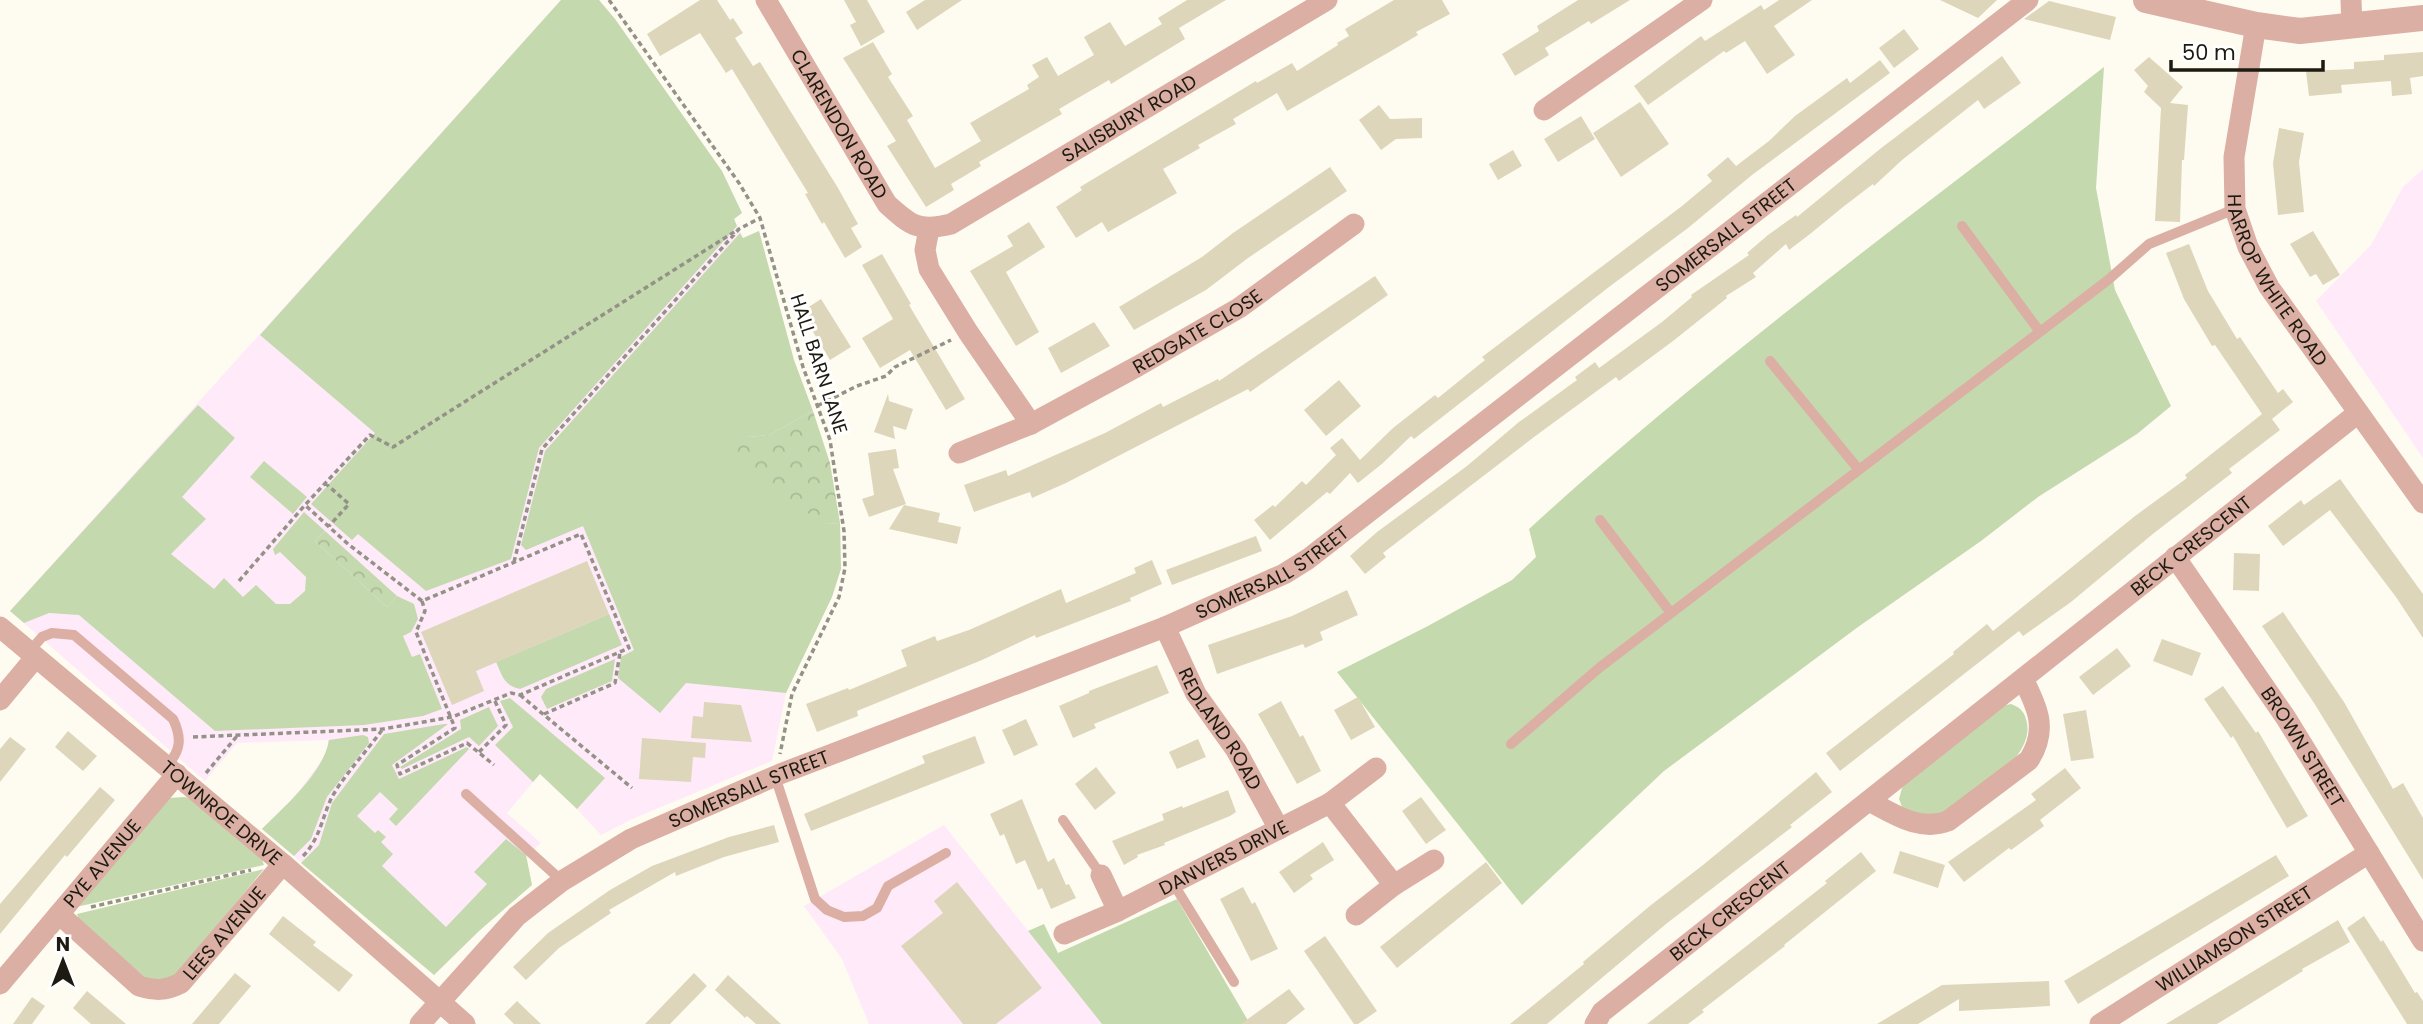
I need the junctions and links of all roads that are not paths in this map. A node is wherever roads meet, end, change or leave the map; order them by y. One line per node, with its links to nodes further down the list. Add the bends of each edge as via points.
1 (766, 0): 14 (street, CLARENDON ROAD, via 887,204 908,223)
2 (1327, 0): 14 (street, SALISBURY ROAD, via 951,224)
3 (1702, 0): 10 (street)
4 (2028, 0): 26 (street, SOMERSALL STREET, via 1308,559)
5 (2351, 0): 9 (street)
6 (2157, 1): 8 (street)
7 (2423, 18): 9 (street)
8 (2256, 25): 9 (street, via 2300,31); 11 (street, HARROP WHITE ROAD, via 2234,157)
9 (2351, 27)
10 (1544, 110)
11 (2235, 209): 15 (lane, via 2149,244); 17 (street, HARROP WHITE ROAD, via 2269,287)
12 (1354, 224): 18 (street, REDGATE CLOSE, via 1239,308)
13 (1962, 226): 15 (lane)
14 (929, 229): 18 (street, via 925,250 929,269)
15 (2040, 332): 20 (lane)
16 (1770, 361): 20 (lane)
17 (2358, 413): 21 (street, HARROP WHITE ROAD); 23 (street, BECK CRESCENT)
18 (1031, 424): 19 (street, REDGATE CLOSE)
19 (959, 453)
20 (1859, 470): 24 (lane)
21 (2423, 503)
22 (1600, 520): 24 (lane)
23 (2175, 557): 28 (street, BECK CRESCENT); 40 (street, BROWN STREET, via 2286,719)
24 (1671, 613): 30 (lane)
25 (0, 627): 27 (street, TOWNROE DRIVE)
26 (1165, 627): 32 (street, SOMERSALL STREET); 38 (street, REDLAND ROAD, via 1196,694 1236,750)
27 (32, 655): 29 (street); 33 (street, TOWNROE DRIVE); 33 (lane, via 42,637 74,635 173,719 180,737 176,755)
28 (2023, 679): 35 (street, BECK CRESCENT); 35 (street, via 2035,702 2041,732 2029,760 1937,825 1925,826)
29 (0, 699)
30 (1511, 744)
31 (1376, 768): 36 (street, DANVERS DRIVE)
32 (777, 775): 39 (lane, via 815,899 827,911 844,917 863,916 877,908 888,886); 44 (street, SOMERSALL STREET, via 631,839)
33 (179, 776): 42 (street, TOWNROE DRIVE); 48 (street, PYE AVENUE)
34 (466, 794): 44 (lane)
35 (1869, 801): 57 (street, BECK CRESCENT, via 1602,1012)
36 (1330, 803): 38 (street, DANVERS DRIVE); 46 (street)
37 (1063, 820): 43 (lane)
38 (1279, 829): 45 (street, DANVERS DRIVE)
39 (946, 853)
40 (2369, 853): 51 (street, BROWN STREET); 58 (street, WILLIAMSON STREET)
41 (1434, 860): 46 (street)
42 (286, 867): 48 (street, LEES AVENUE, via 181,983 168,989 153,991 139,986); 54 (street, TOWNROE DRIVE)
43 (1101, 875): 47 (street)
44 (562, 881): 54 (street, SOMERSALL STREET, via 517,916)
45 (1173, 883): 47 (street, DANVERS DRIVE); 52 (lane)
46 (1394, 885): 49 (street)
47 (1118, 911): 50 (street, DANVERS DRIVE)
48 (59, 914): 53 (street, PYE AVENUE)
49 (1356, 915)
50 (1064, 934)
51 (2423, 942)
52 (1234, 982)
53 (0, 984)
54 (439, 1001): 55 (street, SOMERSALL STREET); 56 (street, TOWNROE DRIVE)
55 (420, 1024)
56 (465, 1024)
57 (1595, 1024)
58 (2100, 1024)

